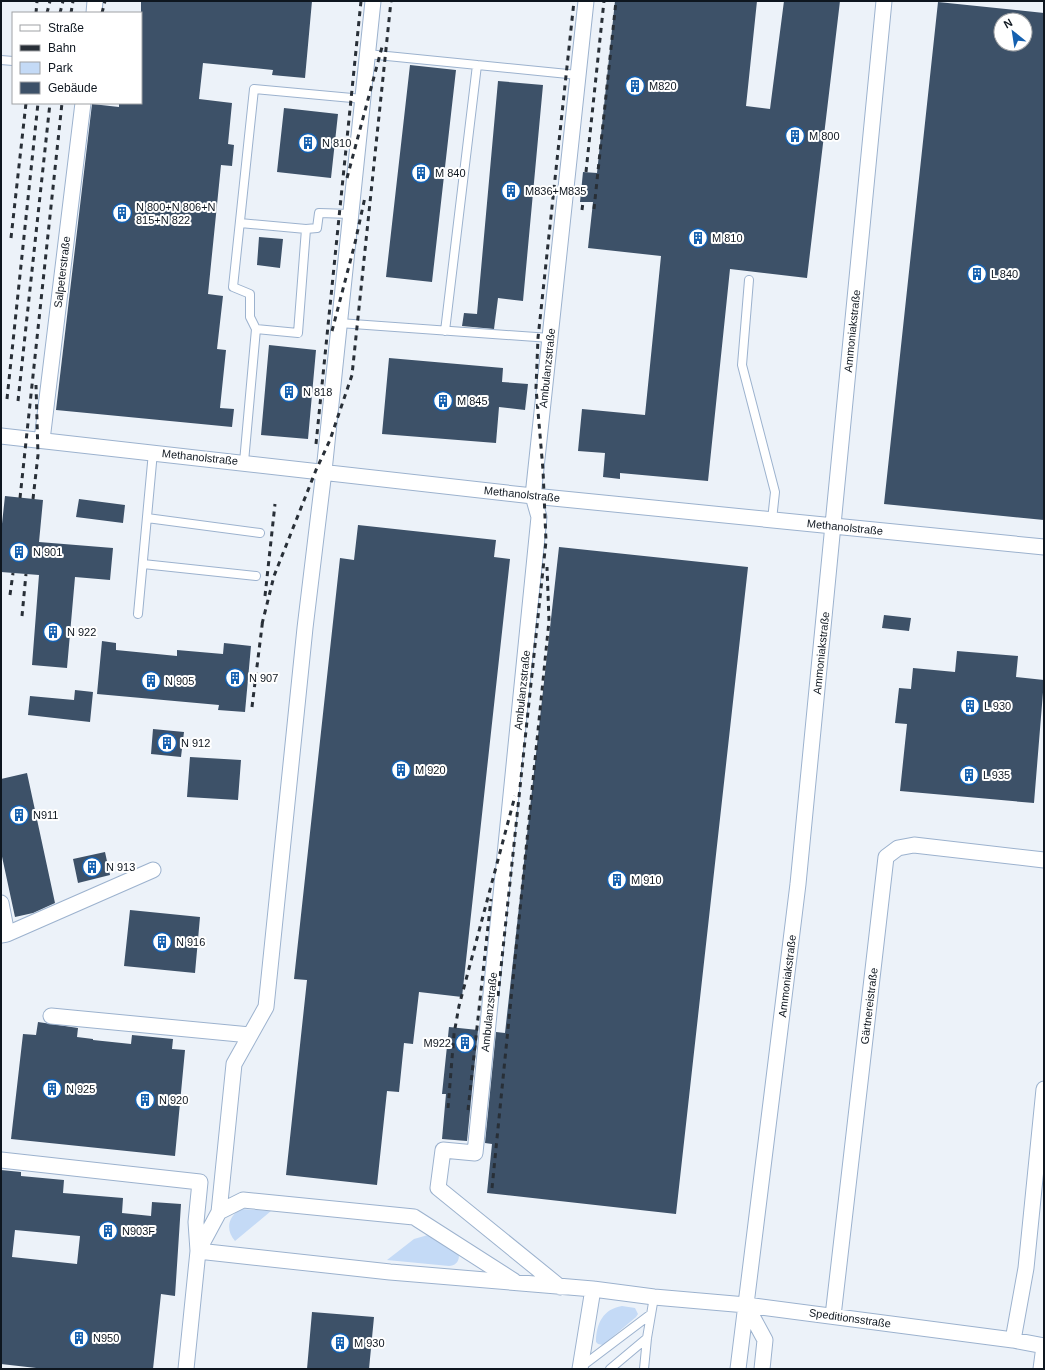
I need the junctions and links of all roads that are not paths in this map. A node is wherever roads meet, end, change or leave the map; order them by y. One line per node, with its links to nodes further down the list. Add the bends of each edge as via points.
1 (95, 1): 5 (street)
2 (373, 1): 6 (street)
3 (586, 1): 10 (street, Ambulanzstraße)
4 (884, 1): 29 (street, Ammoniakstraße)
5 (94, 12)
6 (367, 54): 9 (lane); 11 (street)
7 (1, 60): 8 (lane)
8 (12, 61)
9 (477, 65): 10 (lane); 19 (lane)
10 (578, 75): 20 (street, Ambulanzstraße)
11 (362, 99): 13 (street); 14 (lane, via 254,89)
12 (83, 104): 22 (street, Salpeterstraße)
13 (350, 214): 15 (lane, via 319,213 317,228); 17 (street)
14 (240, 223): 15 (lane); 18 (lane, via 233,287 250,294 250,317)
15 (306, 229): 18 (lane, via 298,333)
16 (749, 280): 28 (lane, via 742,365 775,492)
17 (339, 323): 19 (lane); 25 (street)
18 (256, 329): 24 (lane)
19 (445, 331): 20 (lane)
20 (550, 338): 26 (street, Ambulanzstraße)
21 (1, 436): 22 (street, Methanolstraße)
22 (42, 440): 23 (street, Methanolstraße)
23 (153, 452): 24 (street, Methanolstraße); 27 (lane)
24 (244, 462): 25 (street, Methanolstraße)
25 (324, 471): 26 (street, Methanolstraße); 40 (street, via 266,1007)
26 (533, 496): 28 (street, Methanolstraße); 46 (street, Ambulanzstraße, via 539,517 475,1153 443,1150 438,1188)
27 (147, 518): 30 (lane); 32 (lane)
28 (772, 520): 29 (street, Methanolstraße)
29 (833, 527): 31 (street, Methanolstraße); 49 (street, Ammoniakstraße, via 798,884)
30 (260, 533)
31 (1044, 547)
32 (143, 564): 33 (lane); 34 (lane)
33 (256, 576)
34 (138, 614)
35 (1044, 860): 51 (street, Gärtnereistraße, via 914,845 898,848 886,857)
36 (153, 870): 38 (street)
37 (1, 903): 38 (street)
38 (4, 934)
39 (51, 1016): 40 (street)
40 (250, 1035): 43 (street, via 234,1064)
41 (1044, 1089): 53 (street, via 1026,1268)
42 (1, 1160): 44 (street, via 200,1182 196,1222)
43 (219, 1212): 44 (street); 45 (street, via 243,1200 414,1217)
44 (198, 1251): 45 (street, Speditionsstraße, via 390,1272); 57 (street)
45 (515, 1282): 46 (street, Speditionsstraße)
46 (560, 1287): 47 (street, Speditionsstraße)
47 (593, 1289): 48 (street, Speditionsstraße); 55 (street)
48 (654, 1297): 49 (street, Speditionsstraße); 50 (lane)
49 (746, 1304): 51 (street, Speditionsstraße); 59 (street, Ammoniakstraße); 60 (street, via 765,1340)
50 (651, 1314): 52 (lane); 55 (lane)
51 (833, 1316): 53 (street, Speditionsstraße)
52 (647, 1338): 56 (lane); 58 (lane)
53 (1013, 1340): 54 (street, Speditionsstraße)
54 (1044, 1346): 61 (street)
55 (580, 1368)
56 (643, 1368)
57 (186, 1369)
58 (610, 1369)
59 (738, 1369)
60 (762, 1369)
61 (1041, 1369)

